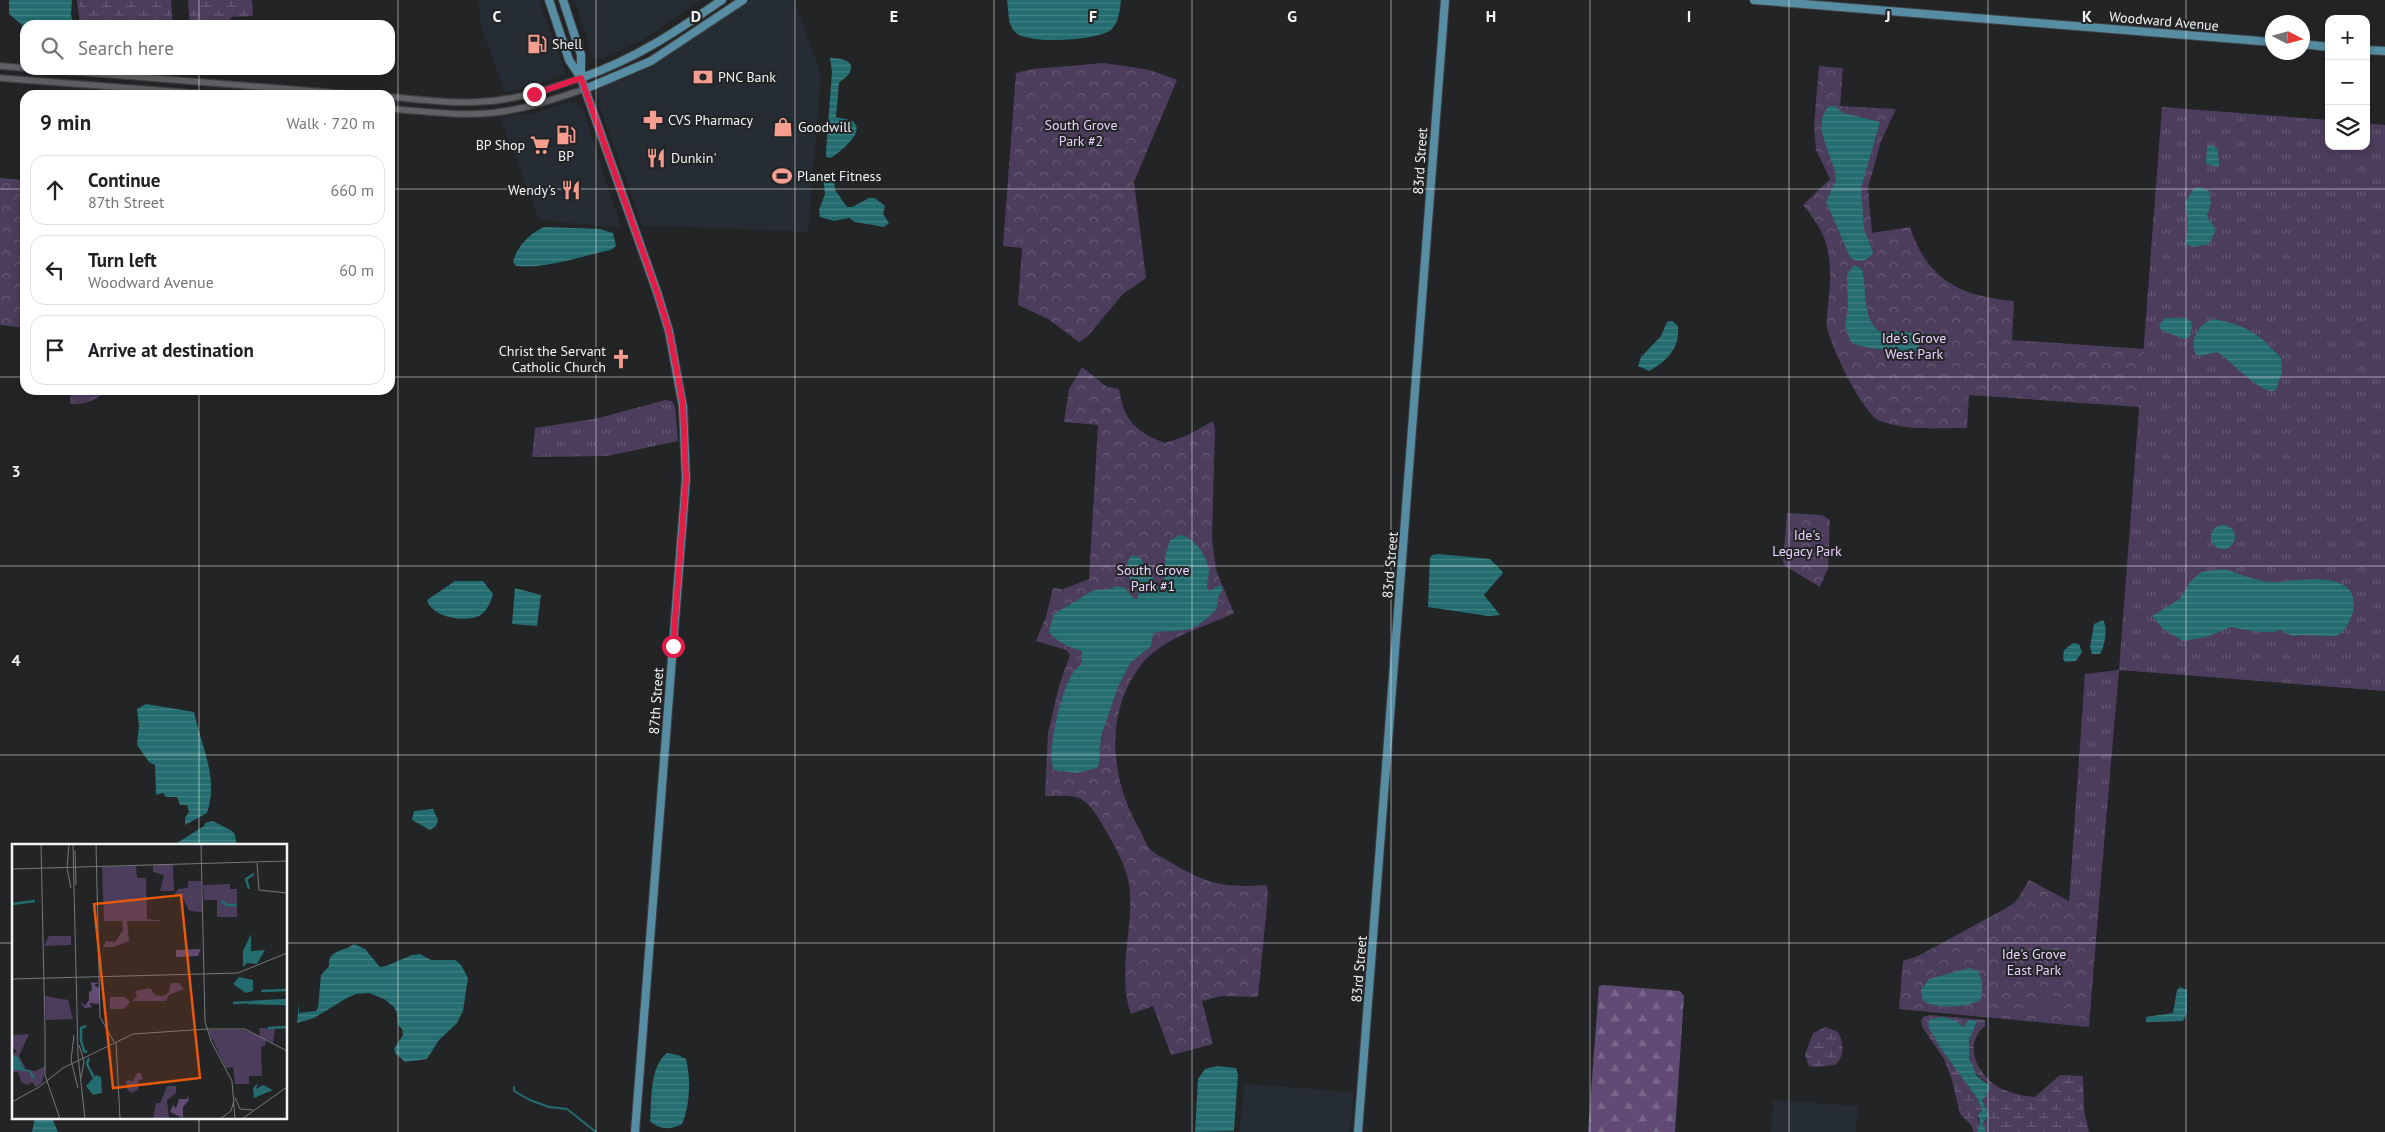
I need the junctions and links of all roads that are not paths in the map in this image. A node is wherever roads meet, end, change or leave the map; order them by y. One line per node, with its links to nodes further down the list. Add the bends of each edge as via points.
1 (549, 0): 16 (main road, via 569,60)
2 (563, 0): 16 (main road, via 580,55)
3 (722, 0): 16 (main road, via 665,40 636,56)
4 (743, 0): 17 (main road, via 651,61)
5 (1446, 0): 23 (main road, 83rd Street)
6 (1754, 0): 7 (main road, Woodward Avenue)
7 (2265, 41)
8 (2310, 45): 9 (main road)
9 (2325, 47)
10 (2370, 50): 11 (main road)
11 (2385, 51)
12 (0, 66): 13 (street)
13 (20, 68)
14 (115, 75): 19 (street)
15 (0, 78): 18 (street)
16 (581, 78): 17 (main road, 87th Street); 20 (street, via 534,94 496,101)
17 (585, 89): 21 (street, via 540,104 490,113); 22 (main road, 87th Street, via 669,331 683,407 685,445 685,489)
18 (155, 90)
19 (300, 90)
20 (395, 97)
21 (395, 108)
22 (635, 1132)
23 (1358, 1132)

